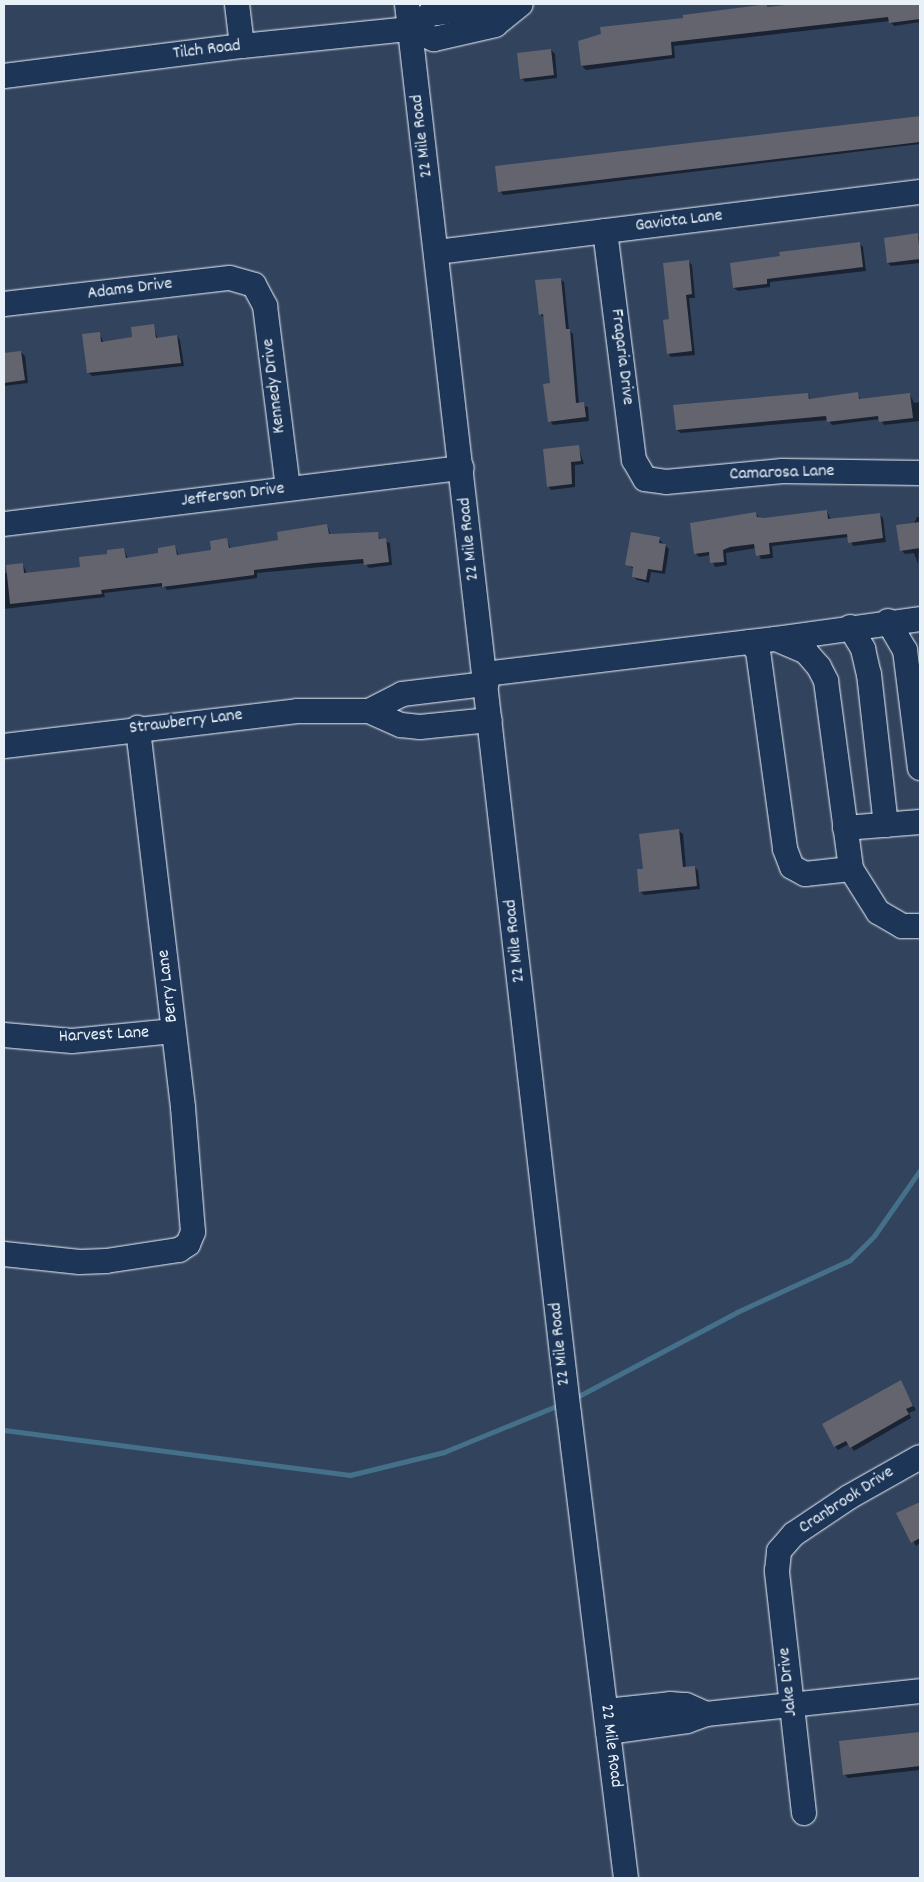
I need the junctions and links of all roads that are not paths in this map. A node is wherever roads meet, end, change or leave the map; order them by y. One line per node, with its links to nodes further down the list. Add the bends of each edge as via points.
1 (237, 4): 6 (street)
2 (407, 4): 5 (street, 22 Mile Road)
3 (507, 4): 5 (street, via 430,14)
4 (521, 4): 5 (street, via 495,25 480,31 434,39)
5 (410, 30): 6 (street, Tilch Road); 10 (street, 22 Mile Road)
6 (242, 46): 7 (street, Tilch Road)
7 (4, 76)
8 (920, 192): 9 (street, Gaviota Lane)
9 (604, 231): 10 (street, Gaviota Lane); 15 (street, Fragaria Drive, via 634,460)
10 (437, 252): 13 (street, 22 Mile Road)
11 (254, 285): 12 (street, Adams Drive, via 230,278); 16 (street, Kennedy Drive, via 266,306)
12 (4, 304)
13 (462, 468): 16 (street, Jefferson Drive); 23 (street, 22 Mile Road)
14 (920, 473): 15 (street, Camarosa Lane, via 782,471 666,482)
15 (646, 479)
16 (288, 489): 17 (street, Jefferson Drive)
17 (4, 524)
18 (920, 619): 19 (street, Strawberry Lane)
19 (888, 621): 20 (street, Strawberry Lane); 28 (street, via 906,650)
20 (850, 627): 21 (street, Strawberry Lane); 30 (street, via 863,649 869,674)
21 (776, 639): 22 (street, Strawberry Lane); 31 (street, via 806,652 826,681)
22 (750, 642): 23 (street, Strawberry Lane); 32 (street, via 758,651 785,848 792,867 805,874)
23 (485, 679): 24 (street, Strawberry Lane, via 402,694); 25 (street, 22 Mile Road)
24 (369, 711): 25 (street, Strawberry Lane, via 400,725 420,727); 26 (street, Strawberry Lane, via 289,712)
25 (490, 720): 41 (street, 22 Mile Road)
26 (138, 728): 27 (street, Strawberry Lane); 34 (street, Berry Lane)
27 (4, 746)
28 (920, 768)
29 (920, 822): 30 (street)
30 (886, 825): 31 (street)
31 (845, 828): 32 (street)
32 (851, 869): 33 (street, via 878,912 902,926)
33 (920, 926)
34 (174, 1031): 35 (street, Harvest Lane, via 72,1041); 36 (street, Berry Lane, via 193,1222 188,1244 168,1253 92,1262)
35 (4, 1035)
36 (4, 1254)
37 (920, 1457): 38 (street, Cranbrook Drive, via 849,1497 794,1534)
38 (779, 1551): 40 (street, Jake Drive, via 777,1571)
39 (920, 1691): 40 (street)
40 (792, 1706): 41 (street, via 706,1714 686,1705 670,1704); 42 (street, Jake Drive)
41 (607, 1721): 43 (street, 22 Mile Road)
42 (804, 1813)
43 (626, 1878)

